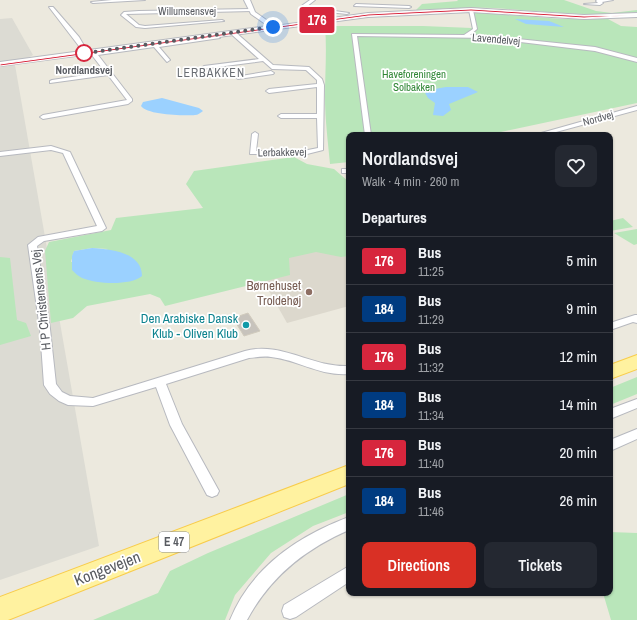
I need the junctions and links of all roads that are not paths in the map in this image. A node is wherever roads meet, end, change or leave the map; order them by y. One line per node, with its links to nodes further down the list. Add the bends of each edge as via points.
1 (143, 0): 5 (street)
2 (247, 0): 11 (street)
3 (313, 0): 13 (street, via 302,8)
4 (611, 0): 8 (street, via 598,1 600,4)
5 (102, 1): 6 (street)
6 (93, 2)
7 (357, 2): 9 (street); 13 (street)
8 (586, 4)
9 (409, 6)
10 (51, 8): 20 (street)
11 (250, 10): 15 (street, Willumsensvej, via 124,13 138,26 145,27); 16 (street)
12 (471, 10): 13 (street); 14 (street, via 577,17); 18 (street, via 475,29)
13 (348, 15): 16 (street)
14 (637, 15)
15 (222, 22)
16 (273, 27): 17 (street)
17 (233, 34): 19 (street); 20 (street); 24 (street)
18 (466, 36): 22 (street, Lavendelvej, via 594,48); 36 (street, Lavendelvej, via 354,35)
19 (156, 46): 20 (street); 21 (street)
20 (91, 53): 23 (street); 26 (street)
21 (167, 60)
22 (637, 60)
23 (0, 64)
24 (263, 66): 25 (street); 27 (street); 28 (street); 30 (street, via 306,68 320,80)
25 (204, 68)
26 (108, 73): 29 (street); 35 (street, via 130,100 128,102)
27 (271, 73)
28 (238, 77)
29 (52, 82)
30 (321, 85): 31 (street); 34 (street, Lerbakkevej)
31 (269, 91)
32 (637, 108): 37 (street, Nordvej)
33 (281, 116): 34 (street)
34 (321, 116): 38 (street, Lerbakkevej, via 321,148 313,151 252,153)
35 (43, 117)
36 (368, 132)
37 (547, 132)
38 (255, 134)
39 (0, 154): 45 (street, H P Christensens Vej, via 50,148 66,152 102,224 102,228 42,239 32,245 53,392 60,398 70,401 93,402)
40 (637, 320): 41 (street, via 635,318)
41 (613, 326)
42 (637, 362): 44 (main road)
43 (346, 370): 45 (street, H P Christensens Vej, via 330,369 260,352)
44 (613, 371)
45 (160, 382): 51 (street, via 176,425)
46 (637, 403): 47 (street)
47 (613, 413)
48 (637, 434): 49 (street)
49 (613, 445)
50 (346, 475): 54 (main road, Kongevejen / E 47)
51 (212, 491)
52 (346, 524): 56 (street, via 302,545 280,562 261,583)
53 (346, 575): 55 (street)
54 (0, 610)
55 (290, 611)
56 (238, 620)

